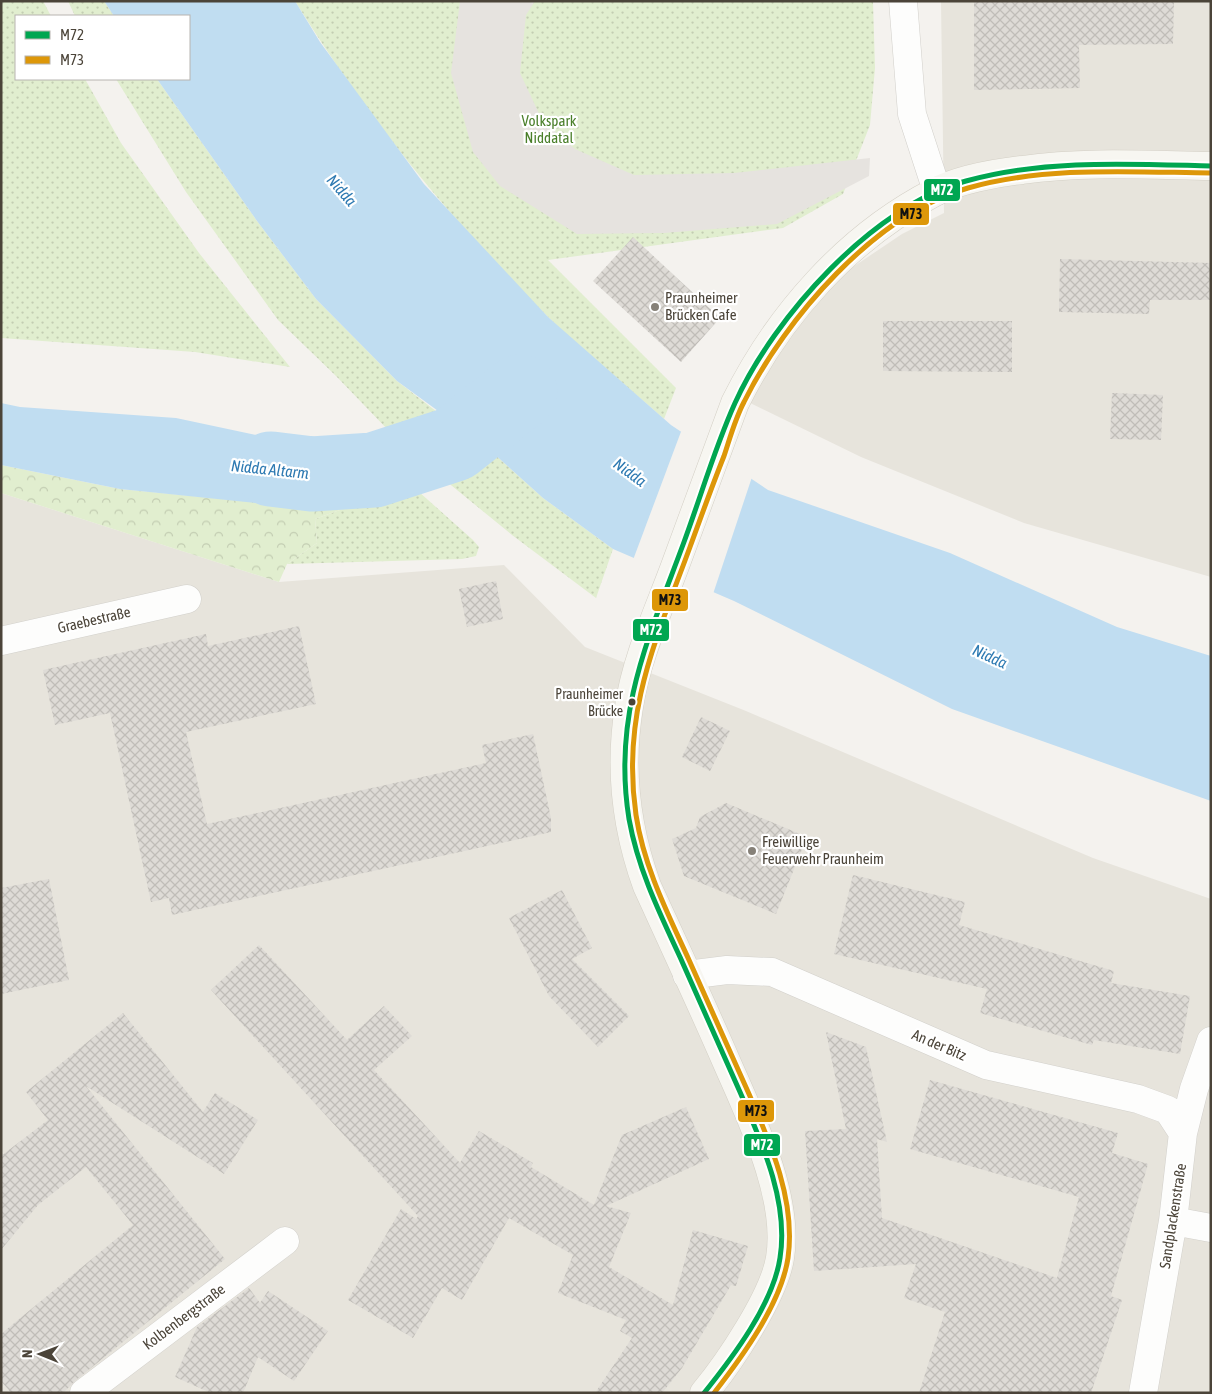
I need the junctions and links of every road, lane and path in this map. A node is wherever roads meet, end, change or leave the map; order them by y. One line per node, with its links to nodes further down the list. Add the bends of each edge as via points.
1 (903, 1): 3 (street, via 912,114)
2 (1211, 166): 3 (main road, via 1067,165 993,175)
3 (936, 191): 6 (main road, via 838,261 778,329 750,372 735,403 642,654 629,706 624,764 629,822 647,886)
4 (187, 599): 5 (street, Graebestraße)
5 (1, 641)
6 (687, 976): 8 (street, An der Bitz, via 727,970 772,972 986,1065 1138,1099 1168,1110); 13 (main road, via 761,1142 781,1216 780,1258 767,1298 716,1380)
7 (1211, 1041): 8 (street, Sandplackenstraße)
8 (1183, 1133): 9 (street, Sandplackenstraße)
9 (1173, 1221): 10 (street); 14 (street, Sandplackenstraße)
10 (1211, 1228)
11 (285, 1241): 12 (street, Kolbenbergstraße)
12 (84, 1393)
13 (704, 1393)
14 (1142, 1393)

